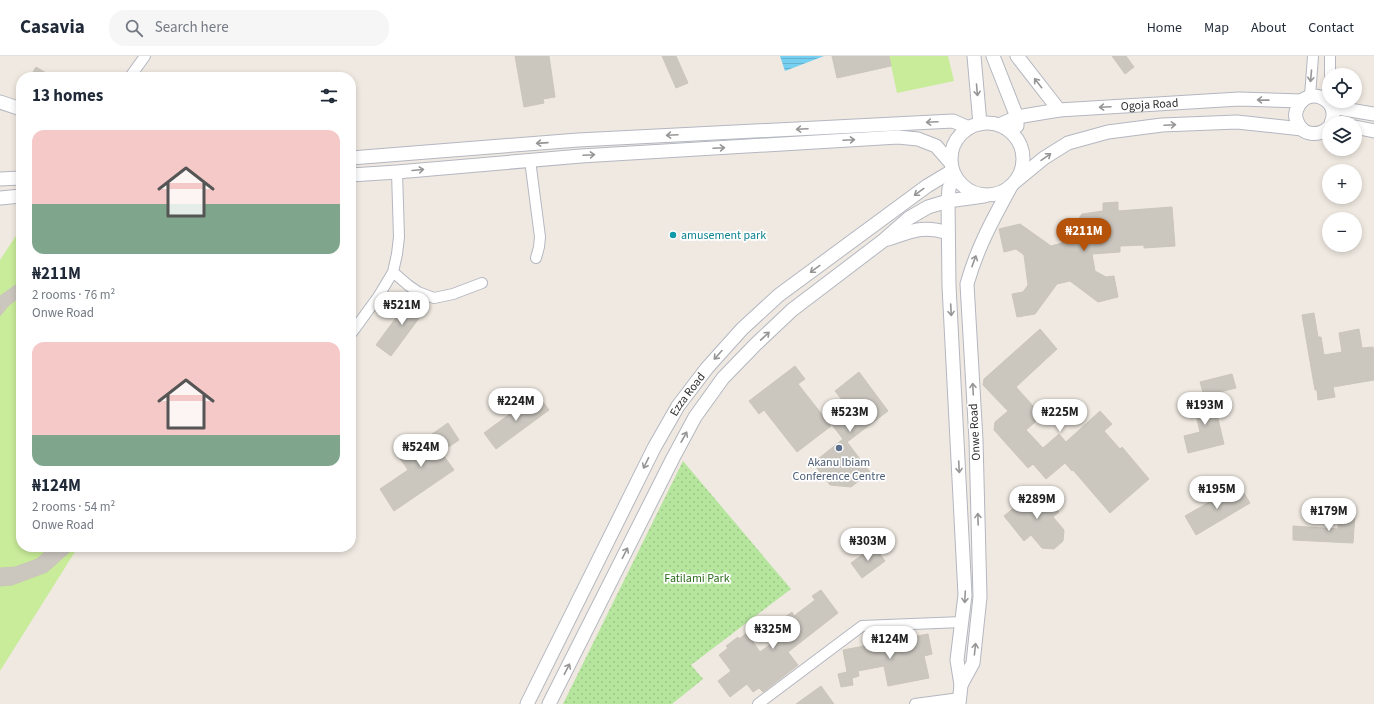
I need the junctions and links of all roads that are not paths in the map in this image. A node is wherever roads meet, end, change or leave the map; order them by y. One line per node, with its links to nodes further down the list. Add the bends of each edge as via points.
1 (145, 56): 8 (street)
2 (974, 56): 18 (main road, one-way to 18)
3 (993, 56): 16 (main road)
4 (1016, 56): 14 (main road, one-way to 4)
5 (1313, 56): 10 (street, one-way to 10)
6 (1330, 56): 7 (street)
7 (1330, 68)
8 (134, 72)
9 (1322, 98): 10 (main road, Ogoja Road)
10 (1306, 99): 14 (main road, Ogoja Road, one-way to 14, via 1239,99); 20 (main road, via 1298,106 1296,112 1298,124)
11 (0, 102): 12 (main road)
12 (16, 107)
13 (1348, 108): 15 (main road)
14 (1059, 110): 16 (main road, Ogoja Road)
15 (1374, 114)
16 (1017, 117): 17 (main road, Ogoja Road); 23 (main road)
17 (1000, 125): 18 (main road, via 990,123); 23 (main road)
18 (974, 126): 24 (main road, one-way to 24, via 953,121 578,140); 26 (main road, via 961,134 955,142 951,152)
19 (1362, 128): 22 (main road)
20 (1302, 129): 21 (main road, Ogoja Road, via 1309,133); 31 (main road, Ogoja Road, one-way to 20, via 1044,158 1068,143 1108,132 1162,125 1237,122)
21 (1322, 131)
22 (1374, 131)
23 (1018, 140): 31 (main road, via 1023,166)
24 (356, 158)
25 (530, 160): 26 (main road, one-way to 26, via 898,137 918,139 936,146); 27 (main road, one-way to 25); 38 (street, via 540,237)
26 (952, 170): 33 (main road, via 962,186 972,193); 35 (main road, Onwe Road); 44 (main road, Ezza Road, one-way to 44, via 779,295 742,329 678,406)
27 (397, 172): 28 (main road); 39 (street, via 399,237)
28 (356, 175)
29 (16, 178): 30 (main road)
30 (0, 179)
31 (1013, 184): 33 (main road, via 1004,192); 42 (main road, Onwe Road, one-way to 31, via 967,284 973,261 989,225)
32 (16, 196): 34 (main road)
33 (984, 196): 35 (main road, Ezza Road)
34 (0, 198)
35 (948, 201): 36 (main road, Onwe Road); 37 (main road, Ezza Road, via 928,207 909,218)
36 (948, 233): 37 (main road, via 937,229 919,229); 43 (main road, Onwe Road, one-way to 43)
37 (884, 240): 45 (main road, Ezza Road, one-way to 37, via 695,417 728,372 792,310)
38 (536, 258)
39 (393, 272): 40 (street, via 408,286 434,298 453,294); 41 (street)
40 (482, 282)
41 (356, 327)
42 (976, 440): 43 (main road); 47 (main road, Onwe Road, one-way to 42, via 973,663 980,597)
43 (958, 441): 46 (main road, Onwe Road, one-way to 46, via 965,596)
44 (654, 448): 45 (main road); 49 (main road, Ezza Road, one-way to 49)
45 (673, 458): 50 (main road, Ezza Road, one-way to 45)
46 (962, 622): 47 (main road, Onwe Road, via 957,660); 51 (street, via 862,626)
47 (961, 685): 48 (main road, Onwe Road)
48 (960, 701): 52 (street)
49 (527, 704)
50 (549, 704)
51 (758, 704)
52 (915, 704)

